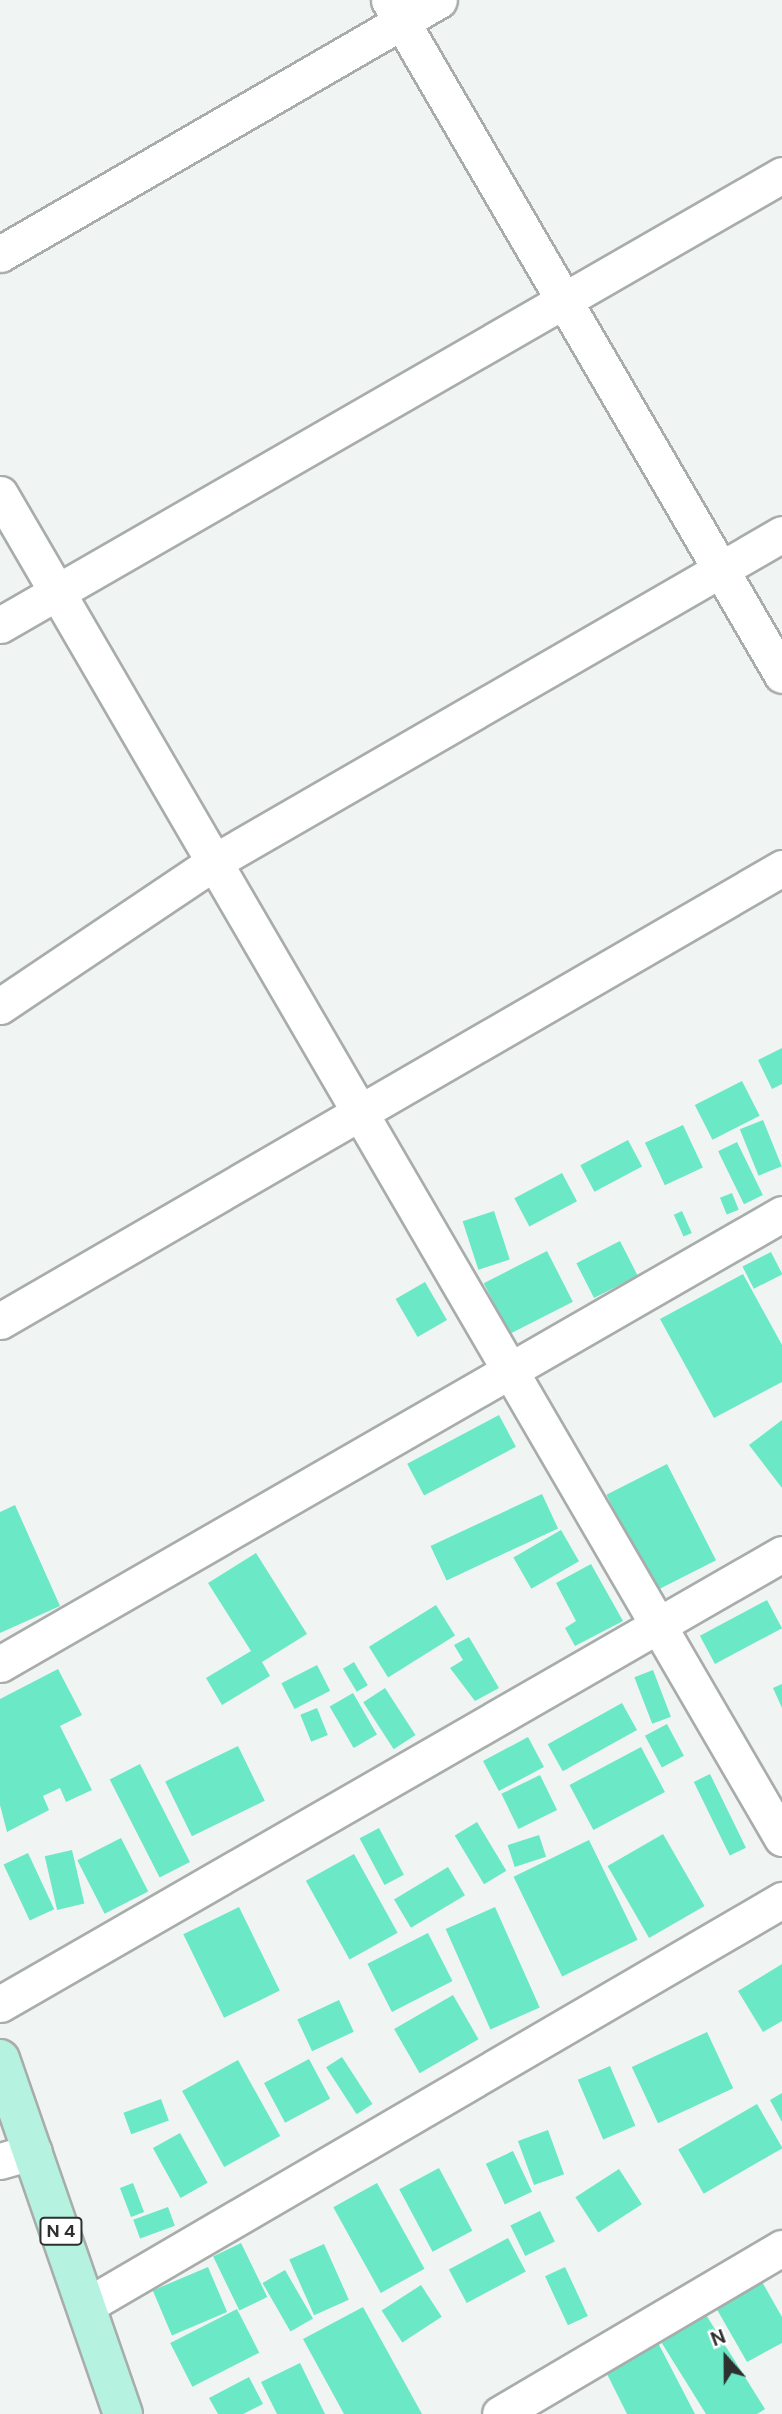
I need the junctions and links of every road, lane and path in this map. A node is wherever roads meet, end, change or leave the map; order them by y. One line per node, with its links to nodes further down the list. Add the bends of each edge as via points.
1 (439, 0): 2 (street)
2 (396, 11): 4 (street); 5 (street)
3 (782, 175): 5 (street)
4 (0, 254)
5 (565, 301): 8 (street); 9 (street)
6 (0, 495): 9 (street)
7 (782, 534): 8 (street)
8 (721, 569): 11 (street); 12 (street)
9 (57, 592): 10 (street); 12 (street)
10 (0, 625)
11 (782, 675)
12 (214, 862): 14 (street); 15 (street)
13 (782, 868): 15 (street)
14 (0, 1006)
15 (360, 1112): 17 (street); 18 (street)
16 (782, 1214): 18 (street)
17 (0, 1321)
18 (510, 1371): 20 (street); 21 (street)
19 (782, 1554): 20 (street)
20 (658, 1626): 22 (street); 24 (street)
21 (0, 1664)
22 (782, 1838)
23 (782, 1900): 28 (street)
24 (0, 2004)
25 (0, 2059): 26 (main road, N 4)
26 (17, 2156): 28 (main road, N 4)
27 (782, 2248): 30 (street)
28 (86, 2306): 29 (main road, N 4)
29 (121, 2411)
30 (500, 2414)

